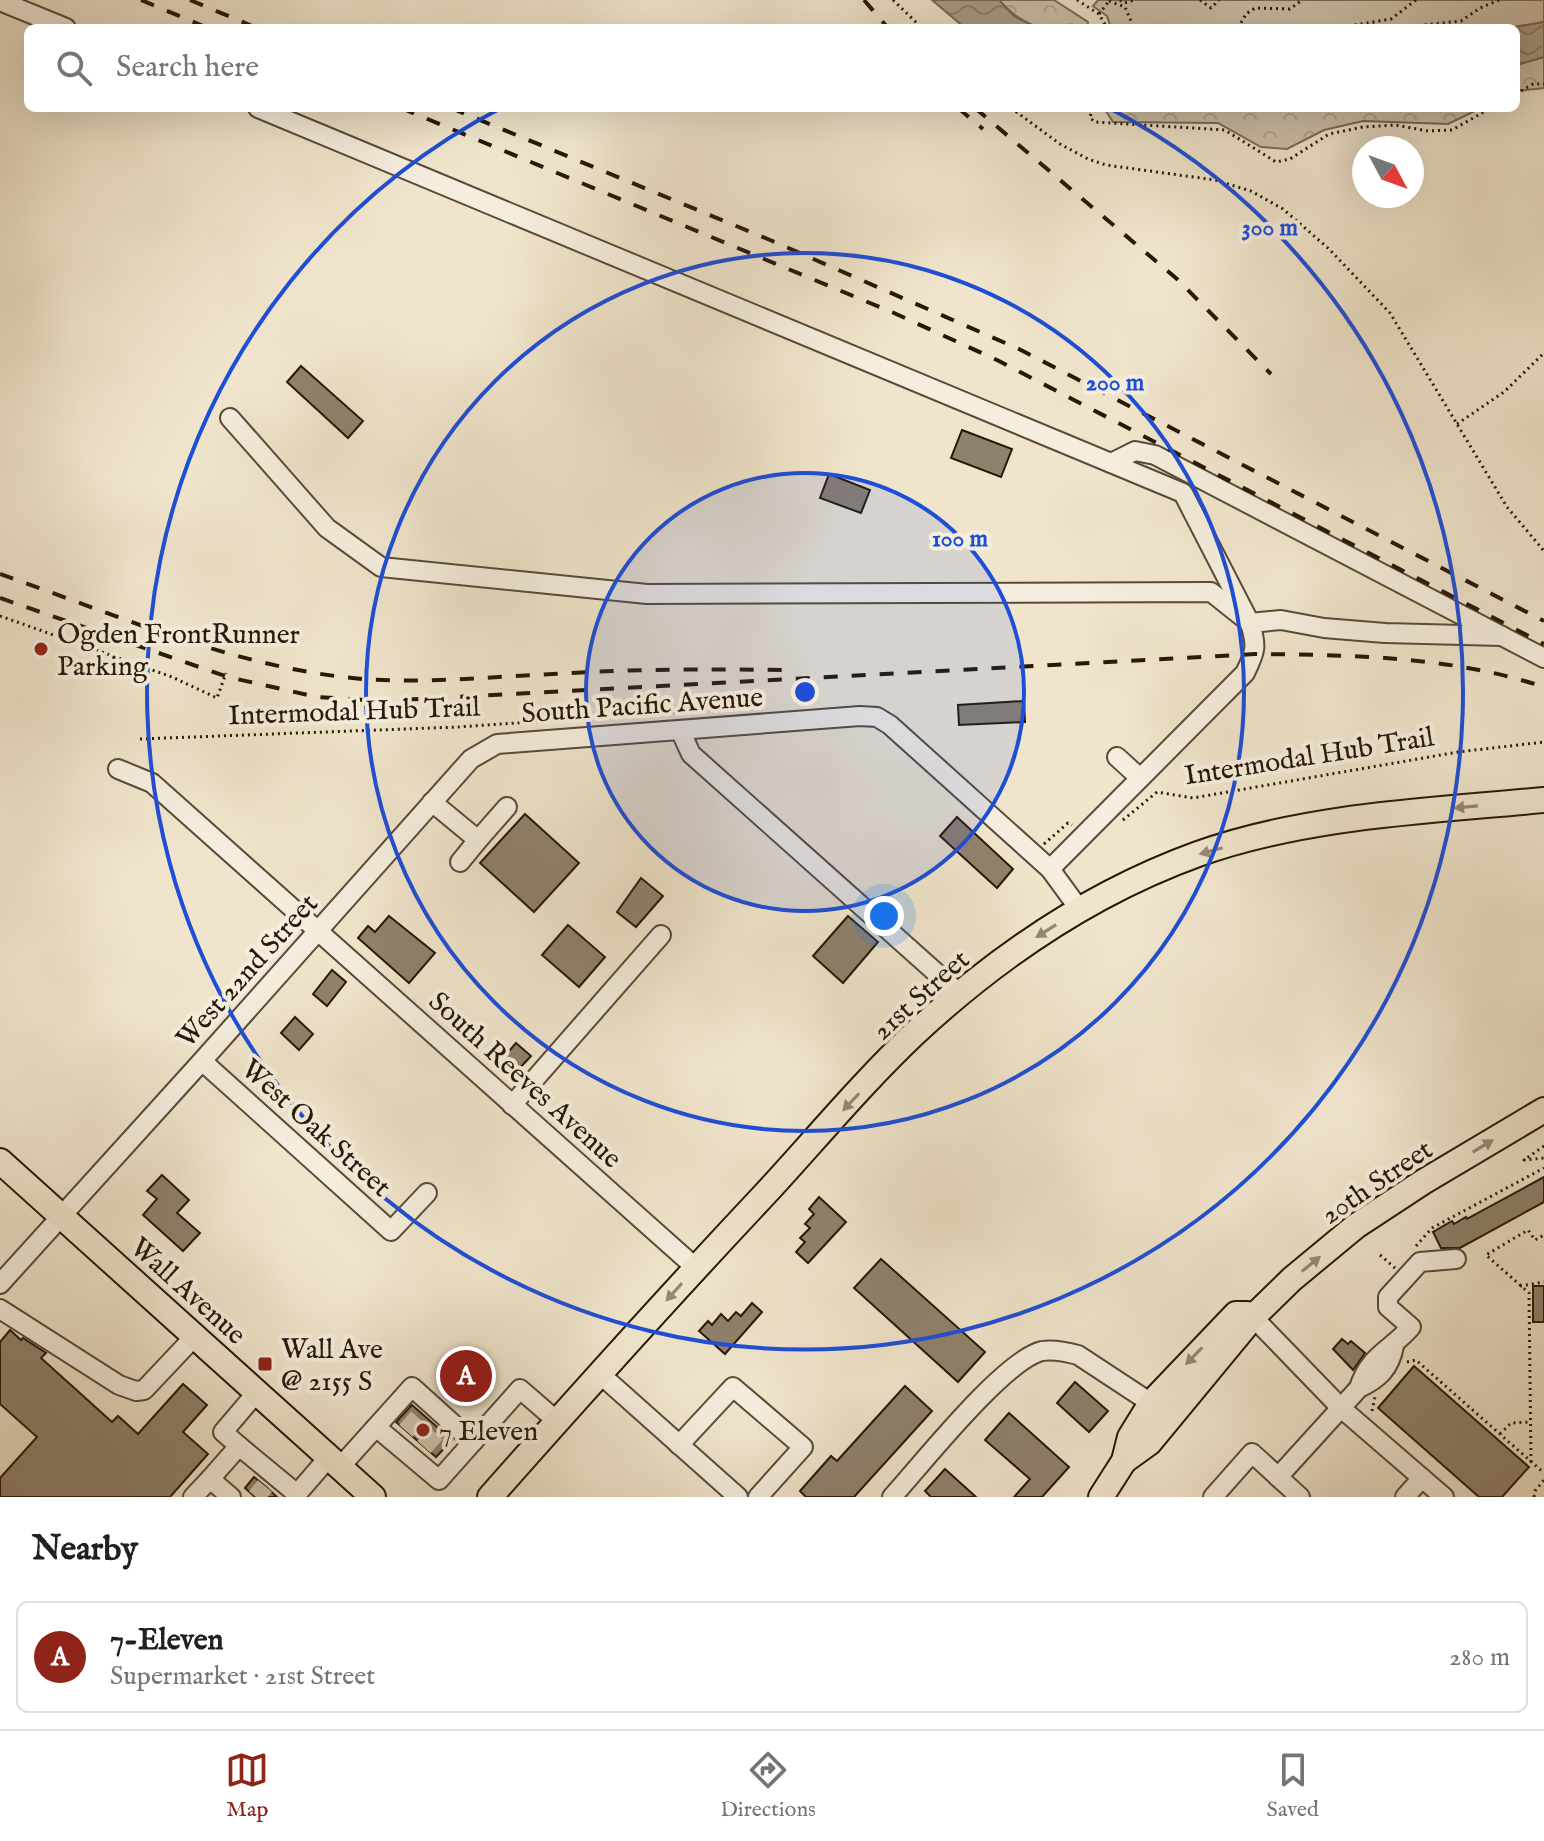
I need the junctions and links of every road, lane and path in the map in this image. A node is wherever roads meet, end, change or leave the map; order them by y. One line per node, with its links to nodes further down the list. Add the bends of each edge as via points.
1 (893, 0): 14 (path)
2 (1077, 0): 12 (path)
3 (1110, 0): 12 (path); 16 (path, via 1125,7)
4 (1120, 0): 5 (path)
5 (1135, 0)
6 (1200, 0): 7 (path, via 1211,8)
7 (1219, 0)
8 (1302, 0): 17 (path, via 1283,11 1255,8)
9 (1416, 0): 18 (path, via 1391,19)
10 (1499, 0): 19 (path, via 1461,21)
11 (0, 1): 13 (street)
12 (1099, 14): 15 (path)
13 (56, 24)
14 (918, 24)
15 (1105, 24)
16 (1132, 24)
17 (1240, 24)
18 (1369, 24)
19 (1432, 24)
20 (1544, 84): 21 (path)
21 (1520, 92)
22 (268, 112): 29 (street)
23 (1016, 112): 28 (path, via 1088,159 1215,180 1251,191 1283,209 1390,313)
24 (1091, 112): 25 (path, via 1095,122 1225,130 1276,162 1329,134 1395,125 1452,130)
25 (1484, 112)
26 (1544, 353): 28 (path, via 1504,392)
27 (230, 418): 32 (street, via 327,528 381,567 647,594 1211,592)
28 (1457, 425): 30 (path, via 1507,507)
29 (1111, 463): 32 (street, via 1183,493); 33 (street, via 1135,451 1155,455)
30 (1544, 551)
31 (0, 616): 35 (path, via 217,698)
32 (1250, 623): 33 (street, via 1281,620 1385,633); 43 (street, via 1255,654 1245,673)
33 (1502, 636): 34 (street)
34 (1544, 658)
35 (226, 673)
36 (761, 706): 38 (path, Intermodal Hub Trail, via 458,727)
37 (680, 730): 41 (street, South Pacific Avenue, via 497,744); 50 (street, South Pacific Avenue, via 877,717); 56 (street, via 691,754)
38 (140, 739)
39 (1544, 742): 47 (path, Intermodal Hub Trail, via 1193,798 1157,792)
40 (1117, 757): 43 (street)
41 (471, 759): 45 (street, West 22nd Street)
42 (118, 769): 54 (street, South Reeves Avenue, via 152,783)
43 (1140, 778): 52 (street)
44 (1544, 800): 53 (main road, 21st Street, one-way to 53, via 1387,815 1261,837 1175,864)
45 (432, 802): 49 (street); 54 (street, West 22nd Street)
46 (507, 807): 49 (street)
47 (1122, 822)
48 (1080, 828): 50 (path, via 1068,823)
49 (478, 840): 51 (street)
50 (1031, 852): 52 (street, South Pacific Avenue)
51 (460, 862)
52 (1050, 869): 53 (street, South Pacific Avenue)
53 (1080, 910): 56 (main road, 21st Street, one-way to 56)
54 (319, 930): 57 (street, West 22nd Street); 58 (street, South Reeves Avenue)
55 (661, 935): 58 (street)
56 (960, 994): 70 (main road, 21st Street, one-way to 70, via 913,1035)
57 (202, 1061): 64 (street, West Oak Street, via 391,1231); 65 (street, West 22nd Street)
58 (512, 1105): 70 (street, South Reeves Avenue)
59 (1544, 1110): 78 (main road, 20th Street, one-way to 59, via 1356,1226)
60 (1544, 1146): 61 (path, via 1524,1160)
61 (1544, 1158)
62 (0, 1161): 65 (main road, Wall Avenue)
63 (1544, 1168): 67 (path, via 1432,1228)
64 (427, 1193)
65 (62, 1216): 73 (street, West 22nd Street); 79 (main road, Wall Avenue)
66 (1544, 1235): 75 (path, via 1535,1240 1528,1230 1486,1255)
67 (1414, 1249)
68 (1380, 1255): 71 (path)
69 (1456, 1259): 83 (street, via 1420,1262 1388,1297 1388,1307 1411,1327)
70 (696, 1268): 81 (main road, 21st Street, one-way to 81)
71 (1396, 1269)
72 (1544, 1282): 74 (path)
73 (0, 1284)
74 (1529, 1284): 75 (path); 76 (path)
75 (1520, 1286): 76 (path)
76 (1529, 1293): 88 (path)
77 (0, 1309): 79 (street, via 136,1391 144,1390)
78 (1253, 1317): 84 (main road, 20th Street, one-way to 84, via 1236,1314); 85 (street); 94 (main road, 20th Street, via 1149,1443)
79 (195, 1336): 82 (main road, Wall Avenue)
80 (1407, 1362): 90 (path, via 1416,1360)
81 (600, 1374): 87 (main road, 21st Street); 92 (street)
82 (257, 1392): 93 (street, via 223,1432); 95 (main road, Wall Avenue)
83 (1367, 1393): 85 (street); 86 (path)
84 (1151, 1403): 94 (main road, 20th Street, via 1130,1437); 109 (street, via 1078,1355 1041,1351 1003,1374)
85 (1341, 1408): 98 (street); 99 (street)
86 (1372, 1411)
87 (558, 1422): 91 (street, via 520,1389); 106 (main road, 21st Street)
88 (1531, 1422): 90 (path, via 1511,1423); 96 (path)
89 (376, 1427): 91 (street, via 401,1437 439,1480); 91 (street, via 412,1387 426,1409); 95 (street)
90 (1500, 1434): 96 (path)
91 (473, 1442)
92 (679, 1445): 107 (street); 108 (street, via 733,1387 803,1447)
93 (239, 1446): 100 (street); 102 (street)
94 (1124, 1461): 110 (main road, 20th Street)
95 (334, 1462): 102 (street); 105 (main road, Wall Avenue)
96 (1531, 1462): 97 (path)
97 (1544, 1473)
98 (1278, 1477): 111 (street, via 1252,1453); 112 (street)
99 (1422, 1478): 113 (street); 114 (street)
100 (210, 1479): 103 (street); 104 (street)
101 (1544, 1480): 115 (path)
102 (284, 1489)
103 (193, 1497)
104 (231, 1497)
105 (373, 1497)
106 (490, 1497)
107 (738, 1497)
108 (758, 1497)
109 (892, 1497)
110 (1101, 1497)
111 (1213, 1497)
112 (1300, 1497)
113 (1405, 1497)
114 (1444, 1497)
115 (1534, 1497)

